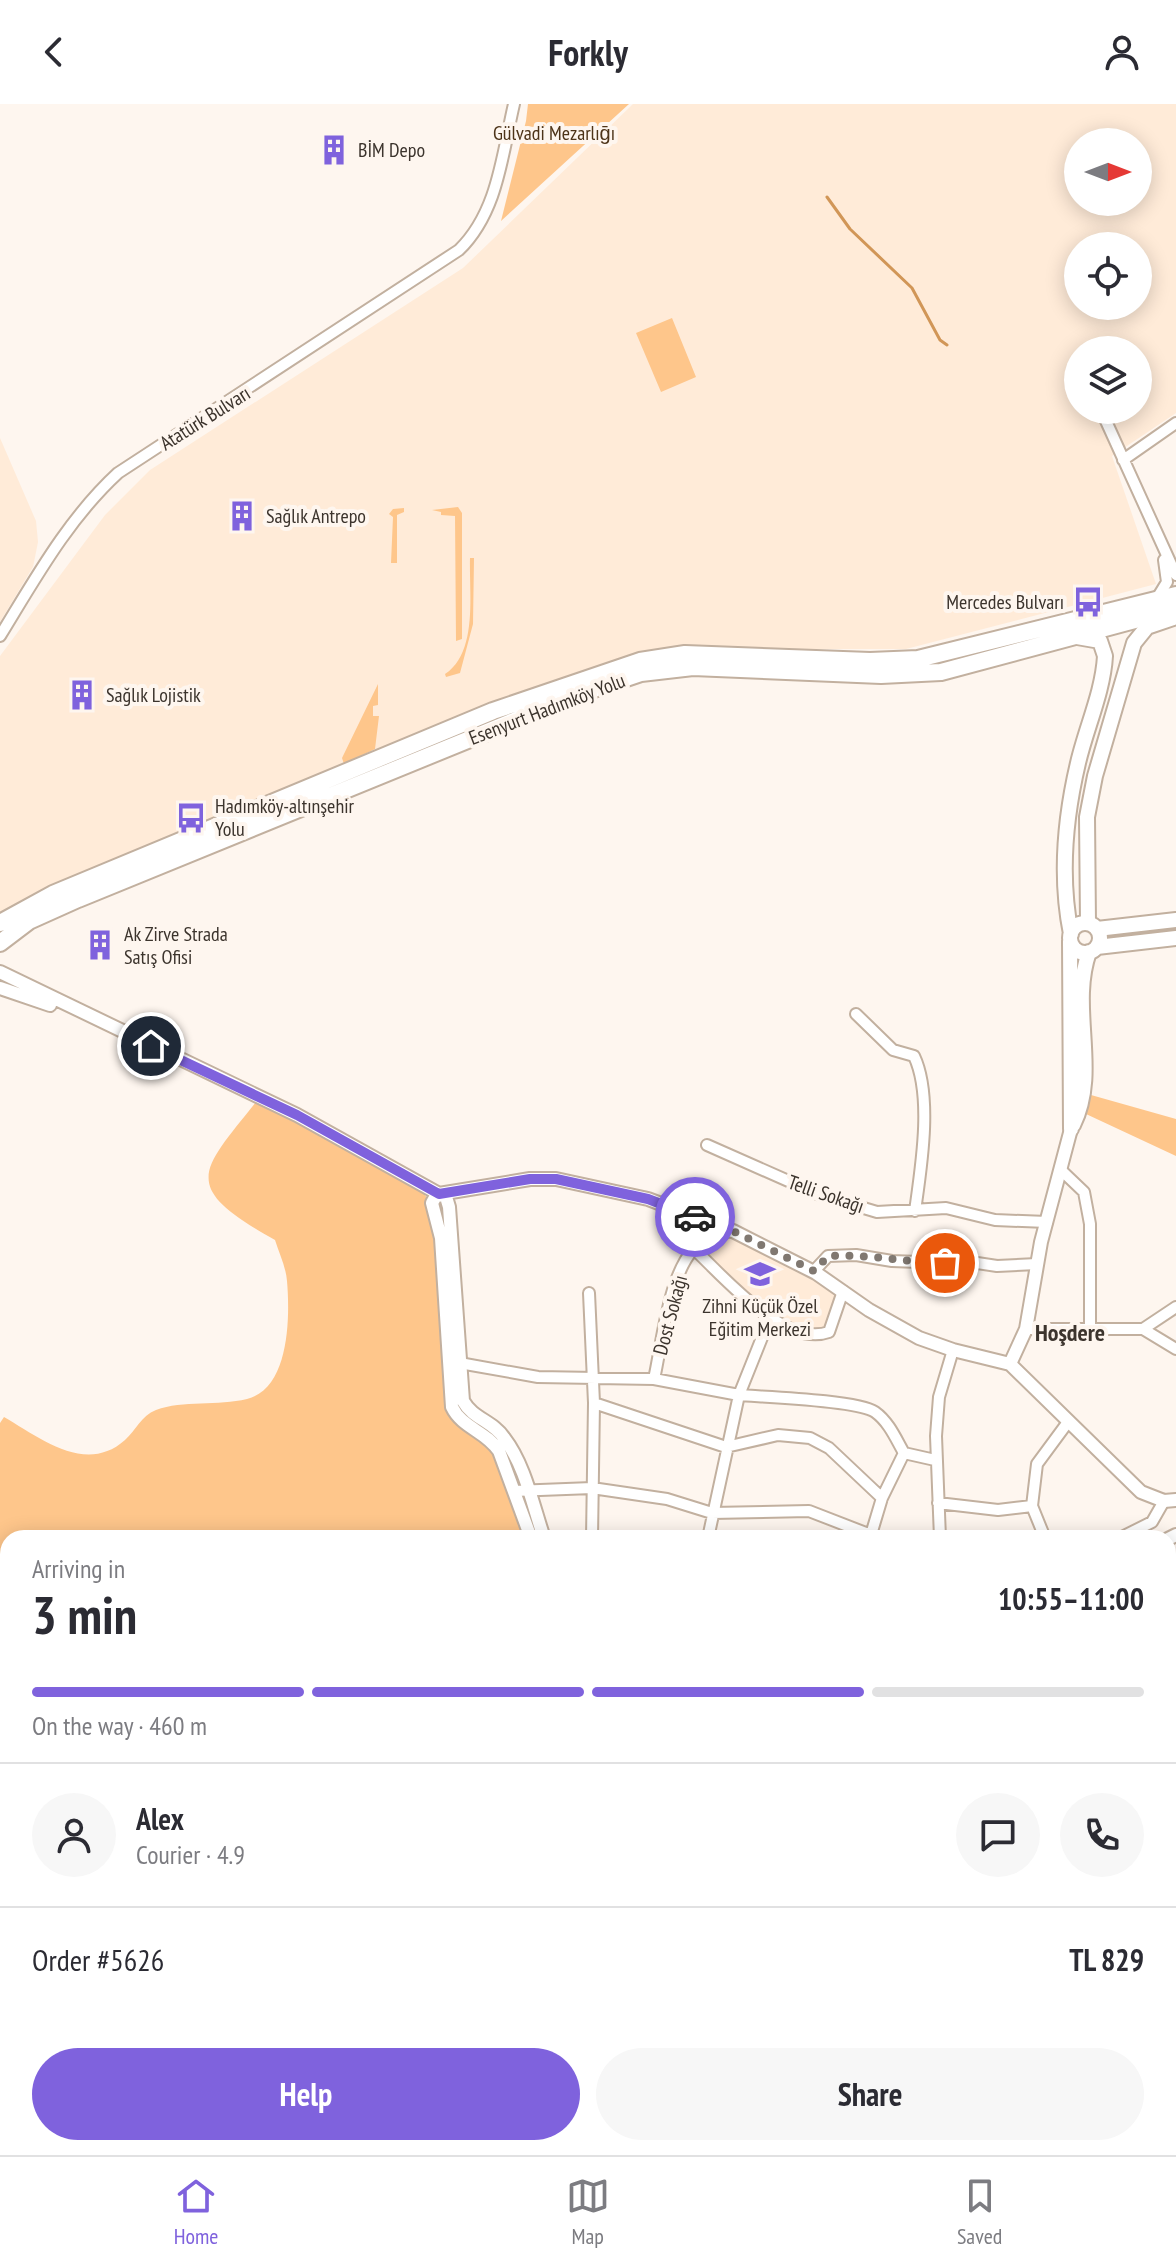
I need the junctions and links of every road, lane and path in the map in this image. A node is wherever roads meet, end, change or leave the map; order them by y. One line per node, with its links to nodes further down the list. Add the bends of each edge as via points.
1 (514, 104): 11 (street, Atatürk Bulvarı, via 479,230 459,250 118,473 57,544)
2 (1176, 423): 4 (street)
3 (1107, 424): 4 (street)
4 (1123, 460): 5 (street)
5 (1157, 535): 6 (street); 8 (street, via 1168,570)
6 (1176, 575)
7 (1176, 595): 8 (main road, Esenyurt Hadımköy Yolu)
8 (1156, 600): 13 (main road, Esenyurt Hadımköy Yolu, via 918,659 685,654 640,661)
9 (1176, 609): 12 (main road, Esenyurt Hadımköy Yolu)
10 (1176, 617): 16 (main road, via 1147,627 1134,643 1095,776 1085,839)
11 (0, 636)
12 (1069, 637): 13 (main road, Esenyurt Hadımköy Yolu, via 932,673 693,667); 17 (main road, via 1096,638 1105,656 1068,822)
13 (583, 685): 15 (main road, Esenyurt Hadımköy Yolu, via 493,711 53,894); 19 (main road, Esenyurt Hadımköy Yolu, via 78,899 29,921)
14 (1176, 920): 16 (main road)
15 (0, 923)
16 (1093, 926): 17 (main road, via 1079,924); 20 (main road, via 1100,937)
17 (1071, 938): 20 (main road, via 1079,952); 25 (main road)
18 (1176, 938): 20 (main road)
19 (0, 943)
20 (1093, 950): 25 (main road, via 1082,996 1085,1091)
21 (0, 972): 24 (street)
22 (0, 988): 24 (street)
23 (856, 1014): 29 (street, via 893,1050 914,1056 923,1074 922,1165)
24 (124, 1034): 28 (street, via 297,1115)
25 (1071, 1129): 27 (street)
26 (707, 1145): 29 (street, Telli Sokağı, via 820,1195 877,1212)
27 (1062, 1171): 30 (street); 41 (street, via 1084,1192 1090,1224)
28 (439, 1194): 31 (street, via 556,1179 648,1199); 44 (street, via 449,1207)
29 (915, 1211): 30 (street, Telli Sokağı, via 946,1208 995,1220)
30 (1047, 1222): 33 (street)
31 (733, 1231): 32 (street, Dost Sokağı, via 708,1237); 34 (street)
32 (694, 1249): 38 (street); 47 (street, Dost Sokağı, via 676,1276)
33 (1037, 1264): 34 (street, via 892,1261 856,1255 828,1256); 39 (street)
34 (814, 1271): 35 (street)
35 (843, 1291): 38 (street, via 829,1332 819,1335); 43 (street, via 919,1338)
36 (589, 1293): 46 (street)
37 (1176, 1307): 40 (street)
38 (769, 1320): 48 (street)
39 (1026, 1329): 41 (street); 45 (street)
40 (1143, 1329): 41 (street); 42 (street)
41 (1090, 1331)
42 (1176, 1349)
43 (953, 1350): 45 (street); 53 (street, via 939,1397)
44 (452, 1362): 46 (street, via 538,1377); 55 (street, via 450,1398 456,1416 491,1440); 56 (street, via 463,1401 507,1441)
45 (1010, 1364): 50 (street)
46 (594, 1377): 47 (street); 49 (street)
47 (654, 1379): 48 (street)
48 (739, 1395): 51 (street); 52 (street, via 874,1411)
49 (594, 1403): 51 (street); 54 (street)
50 (1068, 1422): 58 (street, via 1141,1492); 60 (street, via 1037,1464)
51 (726, 1447): 57 (street, via 778,1435 810,1438 829,1448); 61 (street)
52 (904, 1453): 53 (street); 57 (street)
53 (935, 1460): 59 (street)
54 (592, 1488): 56 (street); 61 (street, via 667,1499); 64 (street)
55 (514, 1491): 56 (street); 62 (street)
56 (528, 1491): 63 (street)
57 (882, 1498): 67 (street)
58 (1170, 1501): 70 (street, via 1152,1522)
59 (938, 1503): 60 (street, via 998,1510); 68 (street)
60 (1032, 1506): 69 (street)
61 (712, 1513): 65 (street); 66 (street, via 809,1511)
62 (528, 1530)
63 (541, 1530)
64 (592, 1530)
65 (709, 1530)
66 (855, 1530)
67 (872, 1530)
68 (940, 1530)
69 (1042, 1530)
70 (1136, 1530)

